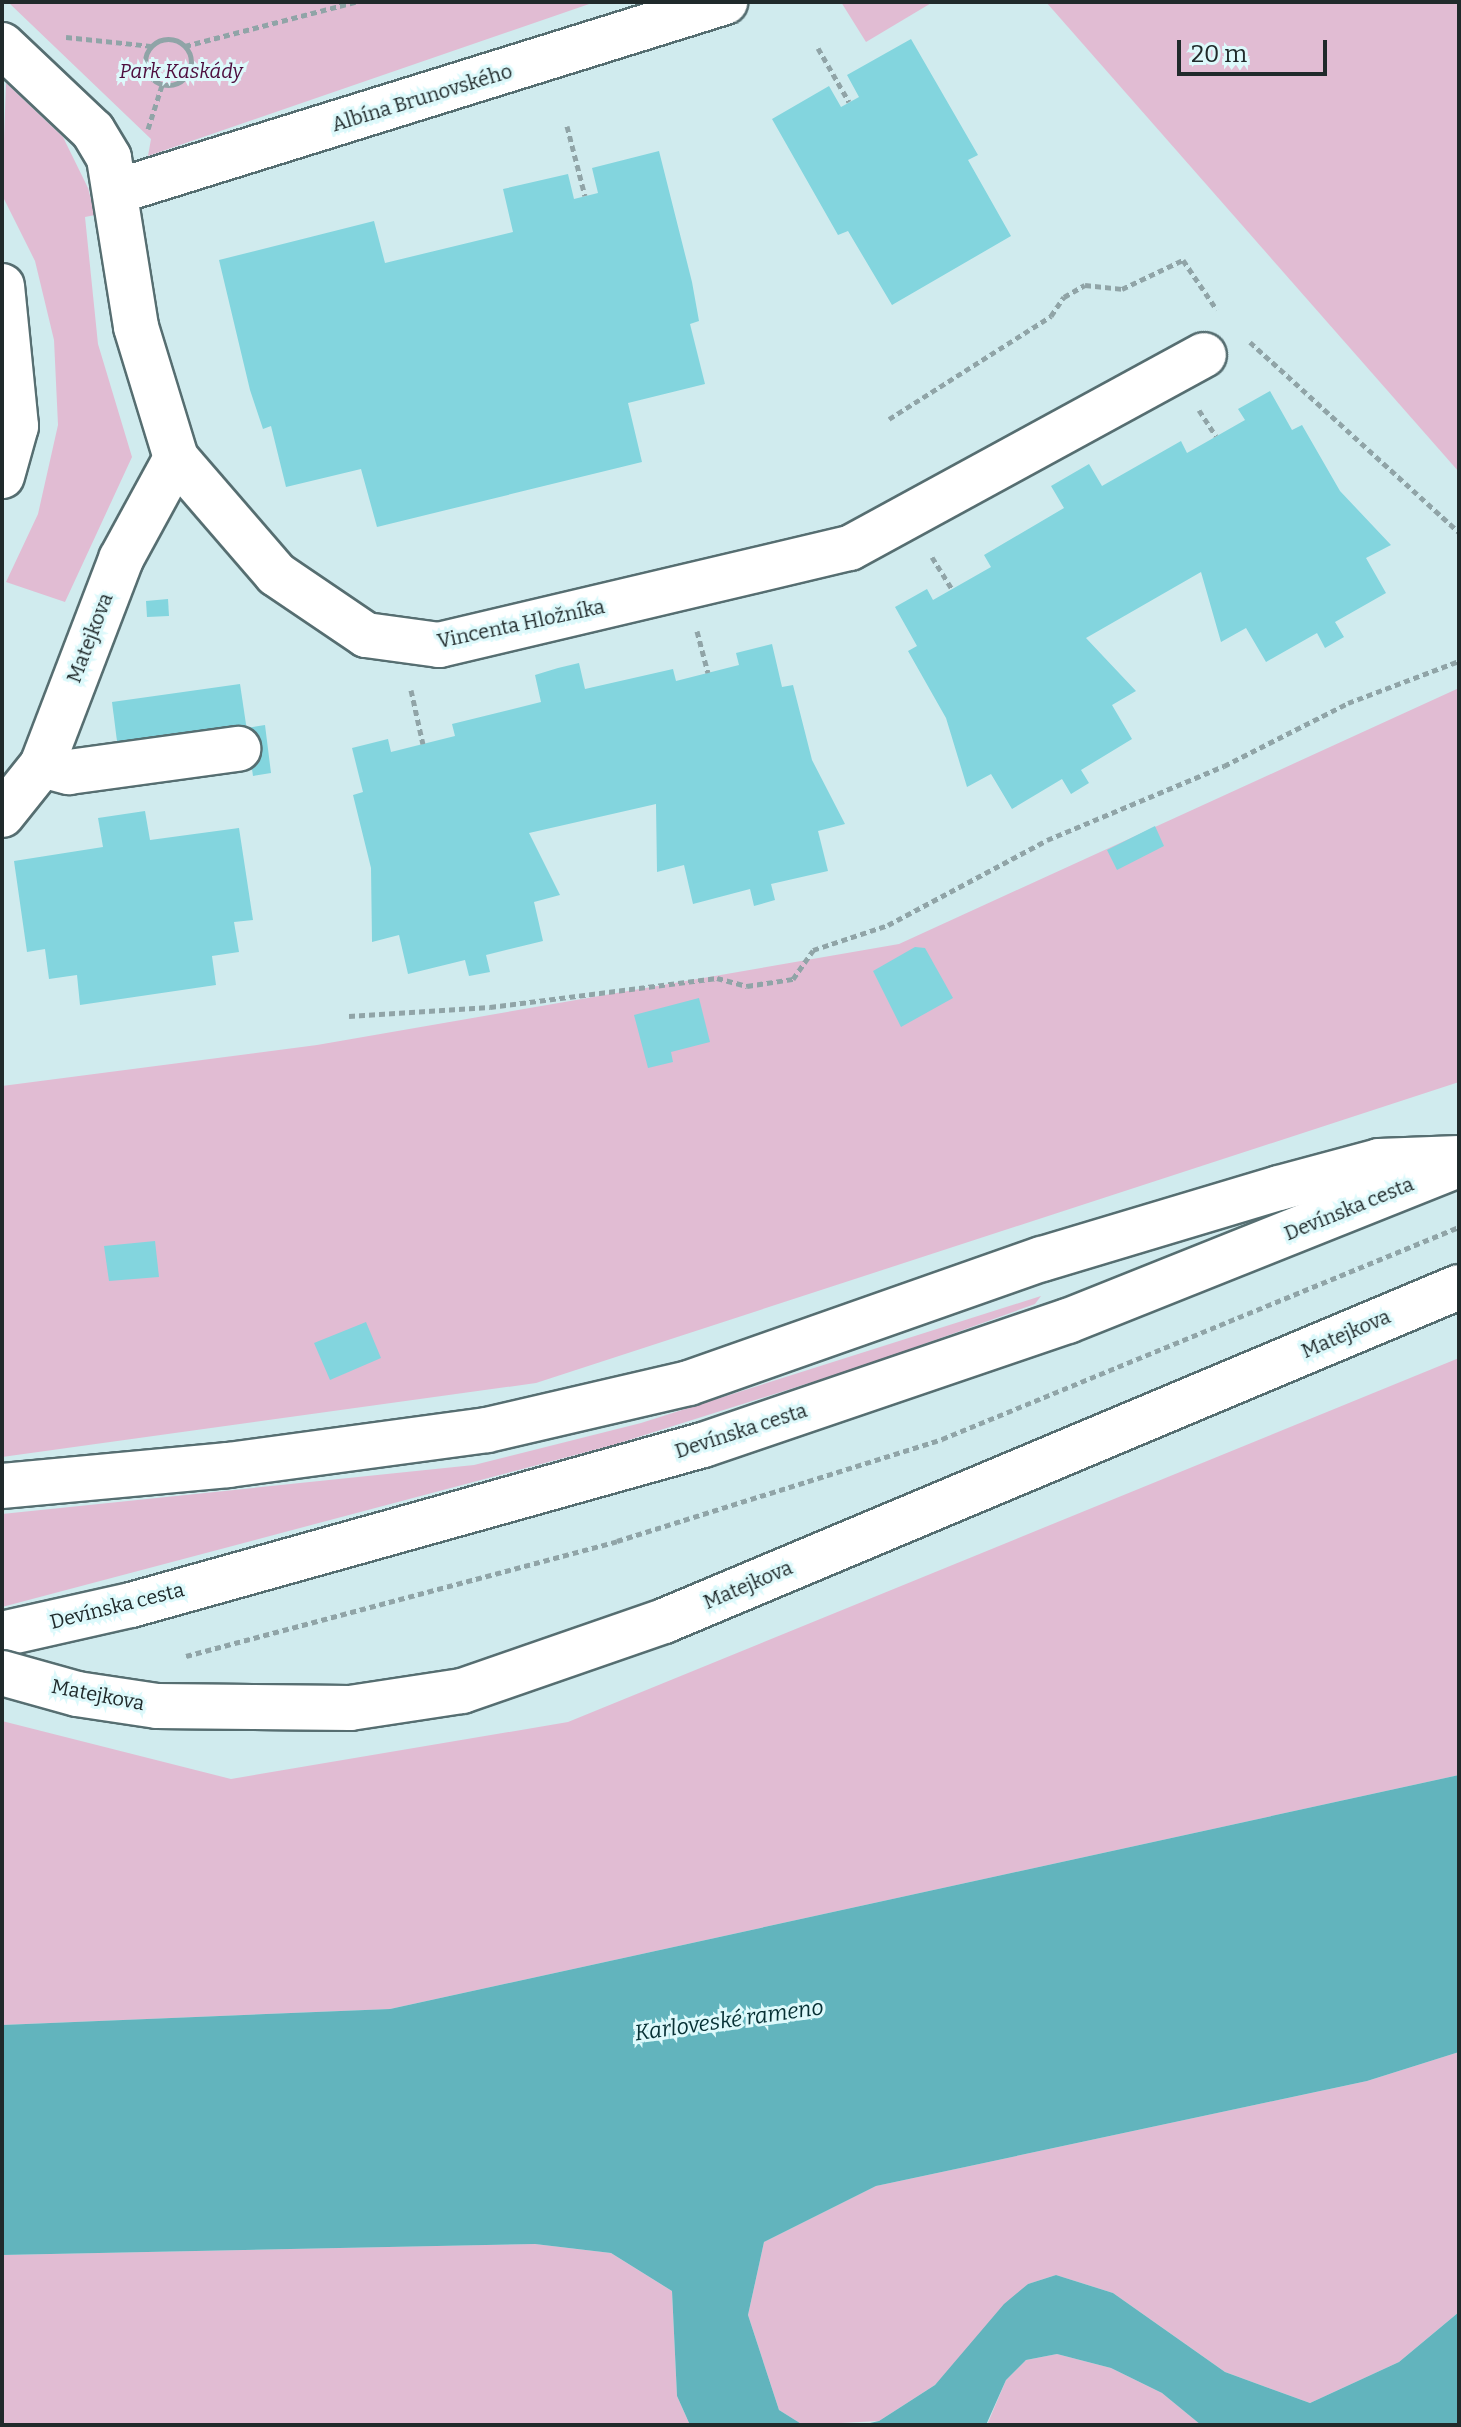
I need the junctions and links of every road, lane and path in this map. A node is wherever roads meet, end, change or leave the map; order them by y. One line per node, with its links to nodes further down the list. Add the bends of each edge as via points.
1 (355, 2): 6 (path)
2 (725, 2): 10 (street, Albína Brunovského)
3 (48, 35): 5 (path)
4 (2, 45): 10 (street, Vincenta Hložníka, via 93,131 109,158)
5 (151, 46): 6 (path, via 166,39); 6 (path, via 146,70 170,85 191,67)
6 (185, 46)
7 (818, 48): 8 (path)
8 (849, 102)
9 (567, 126): 11 (path)
10 (118, 191): 16 (street, Vincenta Hložníka, via 136,327)
11 (585, 196)
12 (2, 286): 17 (street, via 16,426)
13 (1204, 355): 16 (street, Vincenta Hložníka, via 850,548 439,645 366,635 276,574)
14 (1197, 405): 15 (path)
15 (1216, 436)
16 (176, 458): 24 (street, Matejkova, via 121,559)
17 (2, 476)
18 (927, 549): 19 (path)
19 (952, 589)
20 (694, 619): 22 (path)
21 (1459, 661): 26 (path, via 1348,703 1224,766 1047,840 888,925 813,950 793,979 747,986 717,978 490,1007)
22 (708, 673)
23 (238, 749): 24 (street, via 69,772)
24 (42, 765): 25 (street, Matejkova)
25 (2, 815)
26 (349, 1016)
27 (1459, 1158): 31 (street, via 1379,1161 1279,1188 1042,1259 689,1383 487,1430 228,1465)
28 (1459, 1165): 32 (street, Devínska cesta, via 1068,1321 703,1445 131,1605)
29 (1459, 1227): 33 (path, via 942,1439 617,1541)
30 (1459, 1287): 34 (street, Matejkova, bridge, via 664,1621 462,1691 350,1708 157,1706 77,1694)
31 (2, 1486)
32 (2, 1634)
33 (172, 1659)
34 (2, 1673)

